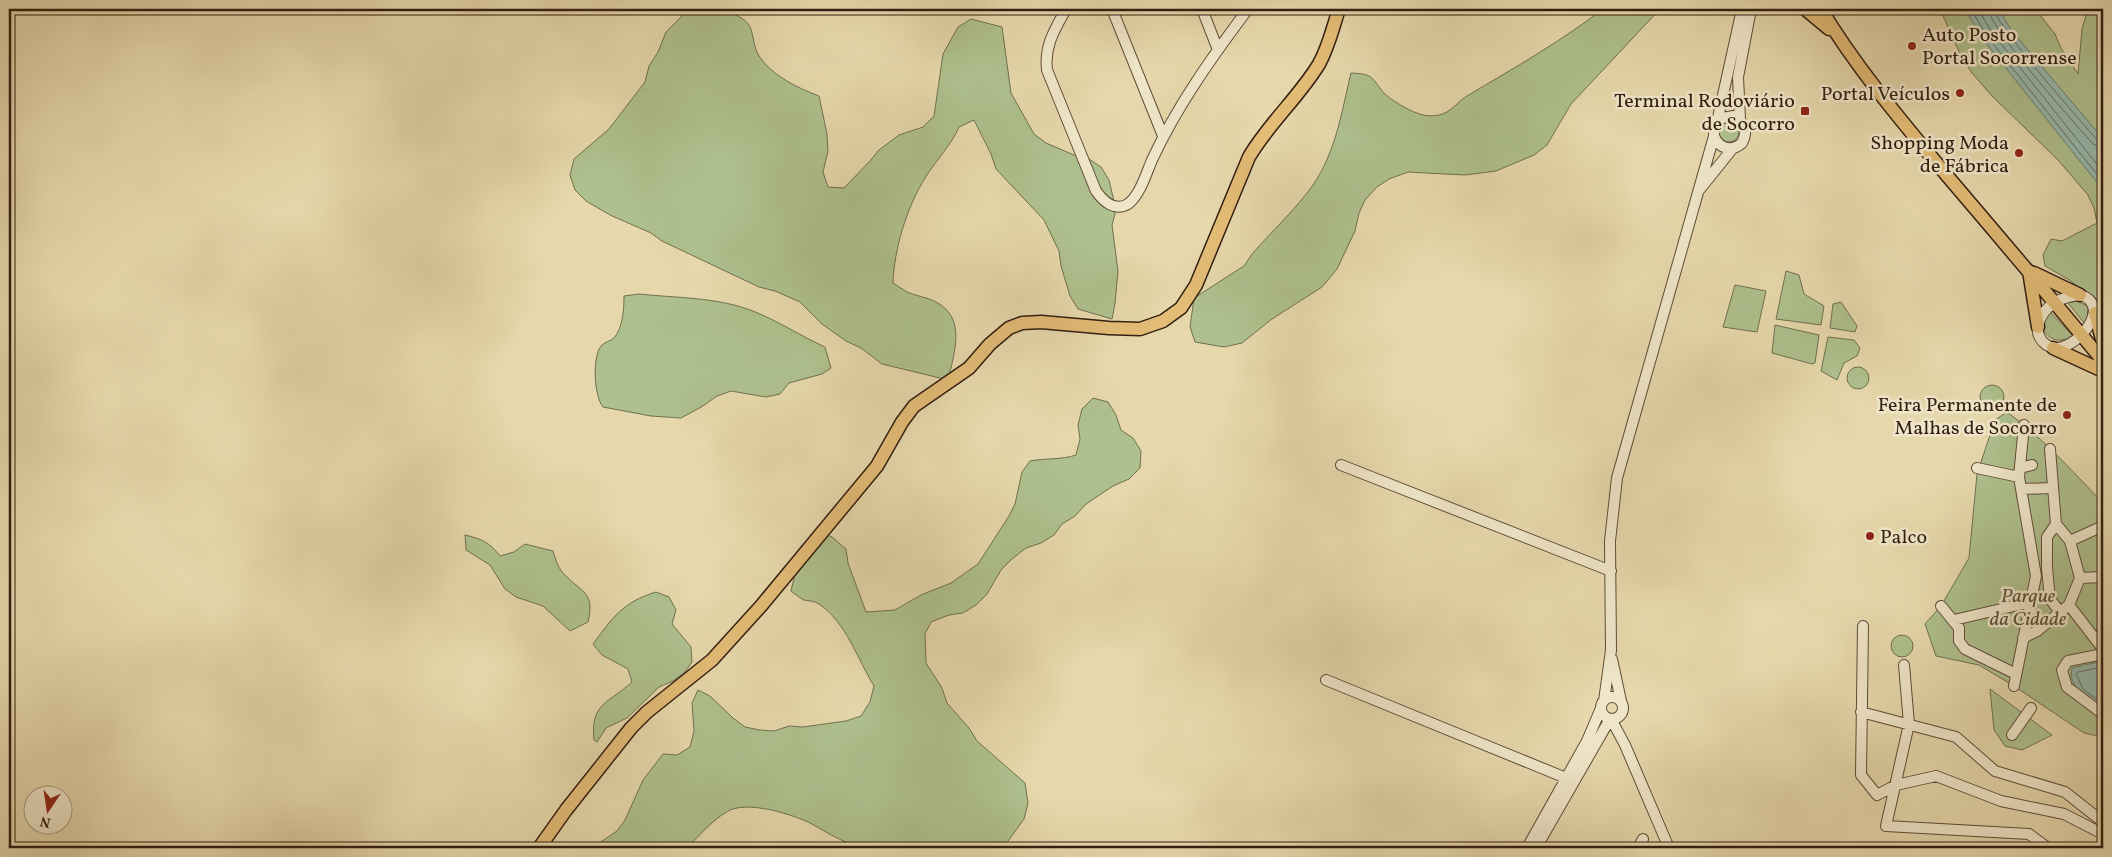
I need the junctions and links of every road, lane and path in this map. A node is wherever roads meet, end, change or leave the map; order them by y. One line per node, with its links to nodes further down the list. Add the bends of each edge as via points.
1 (1066, 9): 14 (street, via 1050,38 1046,52 1047,70 1096,191 1104,202 1115,206 1129,203)
2 (1112, 9): 14 (street)
3 (1202, 9): 11 (street)
4 (1248, 9): 11 (street)
5 (1338, 9): 71 (main road, via 1329,42 1310,78 1249,157 1196,285 1181,308 1163,321 1140,329 1041,322 1015,325 990,344 969,368 914,406 877,466 761,606 712,660 631,728)
6 (1742, 9): 13 (street)
7 (1750, 9): 12 (street, via 1737,84)
8 (1805, 9): 10 (main road)
9 (1821, 9): 10 (main road)
10 (1836, 35): 18 (main road, via 1916,139)
11 (1218, 50): 14 (street)
12 (1740, 119): 13 (street, via 1728,116); 16 (street, via 1746,130 1745,138)
13 (1717, 122): 15 (street)
14 (1163, 136)
15 (1714, 136): 16 (street, via 1719,145); 17 (street)
16 (1733, 148): 17 (street)
17 (1697, 194): 39 (street, via 1616,478)
18 (2029, 271): 19 (main road); 20 (main road); 22 (main road)
19 (2080, 295): 20 (street); 21 (street, via 2091,302)
20 (2055, 302): 22 (street, via 2042,315); 23 (main road)
21 (2095, 313): 23 (street); 24 (main road)
22 (2038, 327): 25 (street, via 2041,339)
23 (2083, 336): 25 (street, via 2065,346); 26 (main road)
24 (2103, 343)
25 (2053, 348): 27 (main road)
26 (2103, 361)
27 (2103, 370)
28 (2030, 442): 33 (street, via 2025,425)
29 (2050, 449): 34 (street)
30 (1341, 464): 39 (street)
31 (2032, 465): 33 (street)
32 (1977, 468): 33 (street)
33 (2020, 473): 35 (street)
34 (2053, 488): 35 (street); 36 (street)
35 (2021, 489): 42 (street, via 2036,576)
36 (2056, 524): 38 (street); 43 (street, via 2047,537)
37 (2103, 526): 38 (street)
38 (2070, 540): 41 (street)
39 (1611, 570): 51 (street)
40 (2103, 577): 41 (street)
41 (2080, 578): 44 (street)
42 (2031, 599): 43 (street); 47 (street); 49 (street)
43 (2050, 599): 46 (street)
44 (2069, 605): 46 (street); 50 (street)
45 (1941, 606): 47 (street)
46 (2060, 612): 49 (street)
47 (1954, 620): 54 (street, via 1959,628 1959,641 1965,648)
48 (1863, 626): 61 (street)
49 (2023, 638): 54 (street)
50 (2103, 649)
51 (1611, 650): 57 (street); 58 (street)
52 (2103, 654): 62 (street, via 2068,662 2062,670 2067,687)
53 (1904, 665): 64 (street)
54 (2016, 674): 56 (street)
55 (1326, 680): 67 (street)
56 (2014, 686)
57 (1621, 701): 58 (street, via 1614,697); 60 (street)
58 (1602, 704): 63 (street, via 1603,715); 67 (street, via 1587,741)
59 (2031, 708): 65 (street)
60 (1622, 712): 63 (street, via 1617,718); 66 (street)
61 (1861, 712): 64 (street); 68 (street, via 1861,775 1877,795)
62 (2103, 714)
63 (1610, 719): 66 (street); 73 (street)
64 (1909, 724): 68 (street); 69 (street, via 1956,737 1995,771 2065,792)
65 (2012, 735)
66 (1625, 745): 74 (street)
67 (1566, 778): 72 (street)
68 (1896, 785): 70 (street, via 1936,776 2001,801 2064,814); 75 (street, via 1886,826 2029,834)
69 (2103, 822)
70 (2103, 834)
71 (539, 848)
72 (1527, 848)
73 (1536, 848)
74 (1669, 848)
75 (2048, 848)

